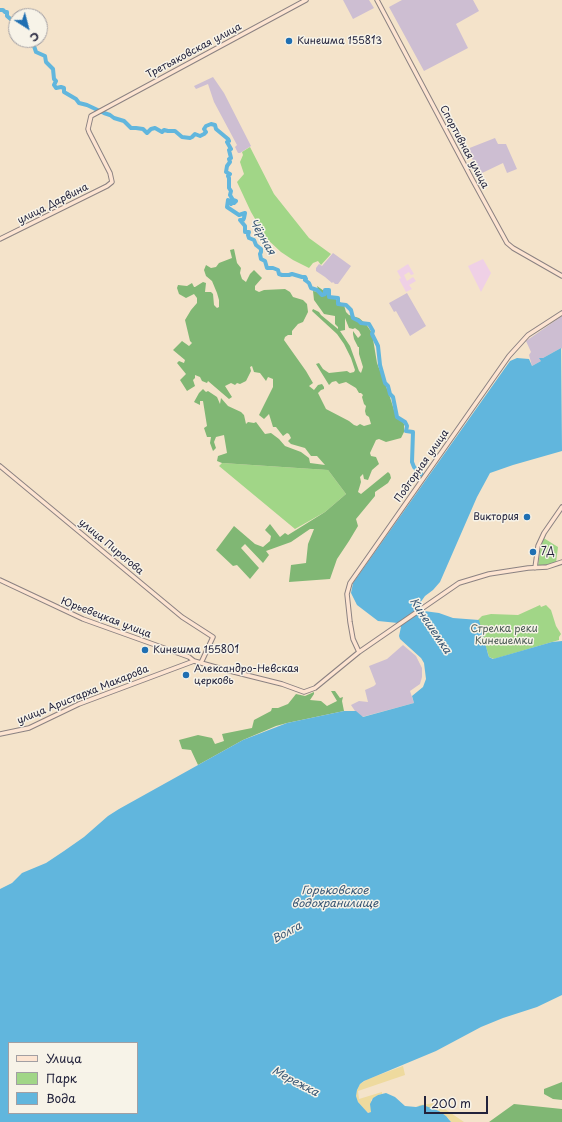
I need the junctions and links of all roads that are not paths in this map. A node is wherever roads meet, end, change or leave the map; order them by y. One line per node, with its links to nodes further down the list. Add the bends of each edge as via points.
1 (306, 0): 3 (street, Третьяковская улица, via 92,116 88,129)
2 (377, 0): 5 (street, Спортивная улица, via 507,243)
3 (112, 182): 4 (street, улица Дарвина)
4 (0, 239)
5 (562, 276)
6 (562, 313): 12 (street, Подгорная улица, via 528,335 509,356 350,583 347,594 350,622 353,639)
7 (0, 466): 14 (street, улица Пирогова, via 182,617 213,637)
8 (562, 507): 10 (street, via 538,546)
9 (562, 562): 10 (street, Юрьевецкая улица)
10 (535, 568): 12 (street, Юрьевецкая улица, via 489,574 462,581)
11 (0, 580): 13 (street, Юрьевецкая улица, via 83,619)
12 (359, 652): 14 (street, Юрьевецкая улица, via 315,688 304,692)
13 (194, 661): 14 (street, Юрьевецкая улица); 15 (street, улица Аристарха Макарова, via 79,704 29,728)
14 (201, 663)
15 (0, 734)

